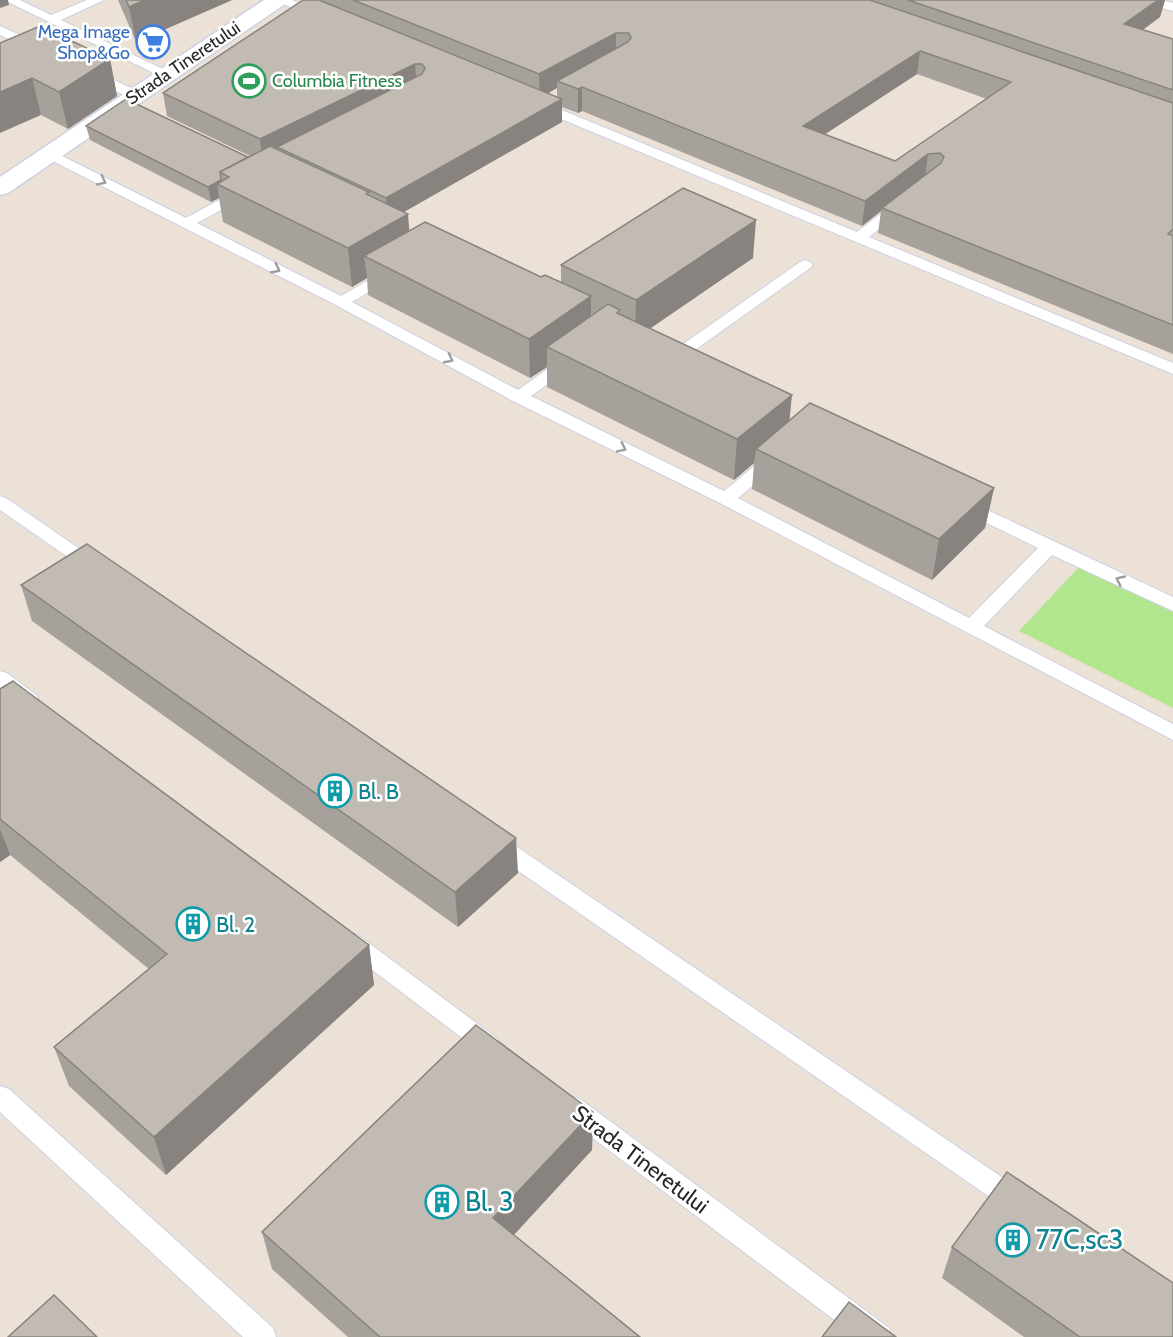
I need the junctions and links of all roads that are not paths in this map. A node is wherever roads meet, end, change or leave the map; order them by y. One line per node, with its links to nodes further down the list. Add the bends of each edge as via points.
1 (10, 0): 6 (lane)
2 (98, 0): 6 (lane)
3 (280, 0): 7 (lane); 11 (street, Strada Tineretului)
4 (1149, 0): 5 (lane)
5 (1173, 7)
6 (52, 19): 11 (lane)
7 (336, 22)
8 (0, 30): 9 (lane)
9 (52, 55)
10 (83, 70): 13 (lane)
11 (167, 74): 13 (street, Strada Tineretului)
12 (561, 94): 19 (lane, via 536,103)
13 (134, 104): 14 (street, Strada Tineretului)
14 (50, 154): 16 (street, Strada Tineretului); 18 (lane, one-way to 18)
15 (254, 187): 18 (lane)
16 (0, 188)
17 (913, 197): 19 (lane)
18 (185, 224): 22 (lane, one-way to 22)
19 (858, 238): 24 (lane)
20 (805, 265): 25 (lane, via 663,360)
21 (401, 267): 22 (lane)
22 (341, 302): 26 (lane, one-way to 26)
23 (581, 352): 26 (lane)
24 (1173, 369)
25 (688, 372)
26 (519, 397): 29 (lane, one-way to 29)
27 (790, 445): 29 (lane)
28 (945, 496): 31 (lane)
29 (726, 499): 34 (lane)
30 (0, 502): 32 (lane)
31 (1050, 546): 33 (lane, one-way to 31); 34 (lane)
32 (109, 577)
33 (1173, 605)
34 (971, 627): 37 (lane)
35 (0, 678): 36 (lane)
36 (42, 710)
37 (1173, 733)
38 (484, 836): 43 (lane)
39 (334, 929): 40 (lane)
40 (505, 1057)
41 (553, 1093): 45 (lane, Strada Tineretului)
42 (0, 1097): 44 (lane)
43 (1036, 1214)
44 (263, 1337)
45 (879, 1337)

